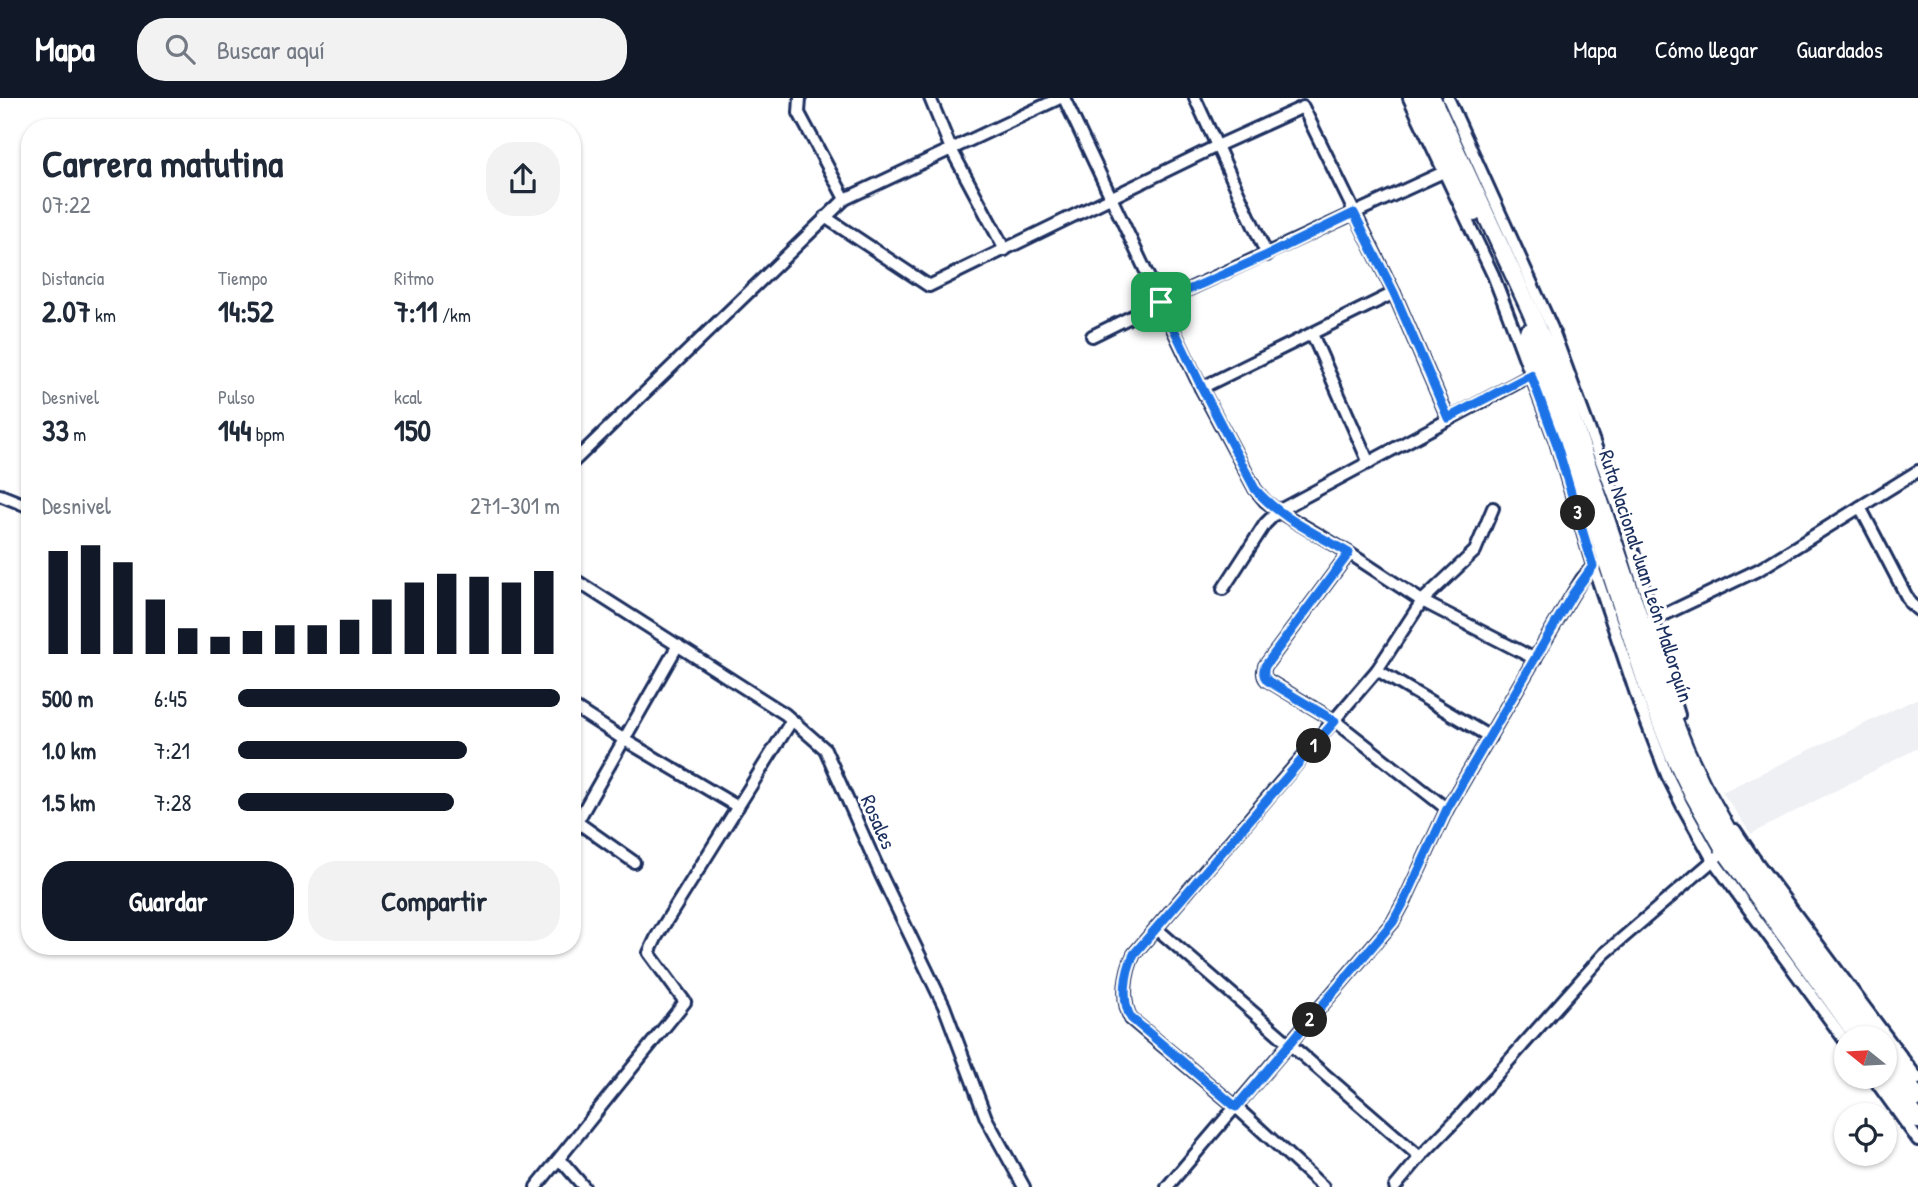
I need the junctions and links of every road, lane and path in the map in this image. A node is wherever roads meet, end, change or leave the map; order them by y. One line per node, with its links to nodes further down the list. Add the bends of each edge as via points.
1 (800, 98): 12 (street, via 799,113)
2 (930, 98): 10 (street)
3 (1062, 98): 10 (street); 13 (street)
4 (1195, 98): 9 (street)
5 (1409, 98): 11 (street)
6 (1419, 98): 11 (highway, Ruta Nacional Juan León Mallorquín)
7 (1432, 98): 11 (highway, Ruta Nacional Juan León Mallorquín)
8 (1448, 98): 22 (street, via 1552,328)
9 (1217, 146): 13 (street); 14 (street, via 1303,107); 17 (street)
10 (951, 149): 12 (street); 16 (street)
11 (1453, 168): 14 (street); 22 (highway, Ruta Nacional Juan León Mallorquín); 22 (street, via 1493,275)
12 (845, 199): 15 (street)
13 (1112, 199): 16 (street); 19 (street)
14 (1354, 213): 17 (street); 18 (street)
15 (825, 217): 16 (street, via 929,286); 25 (street)
16 (1005, 250)
17 (1267, 255): 19 (street)
18 (1394, 293): 20 (street); 24 (street)
19 (1161, 302): 21 (street); 23 (street)
20 (1312, 334): 23 (street); 26 (street)
21 (1092, 336)
22 (1547, 365): 24 (street); 33 (highway, Ruta Nacional Juan León Mallorquín); 35 (street, via 1556,442); 40 (highway, Ruta Nacional Juan León Mallorquín)
23 (1202, 388): 32 (street, via 1255,489)
24 (1448, 418): 26 (street)
25 (581, 454)
26 (1369, 463): 32 (street)
27 (1918, 471): 31 (street)
28 (0, 495): 29 (street)
29 (21, 503)
30 (1493, 508): 38 (street, via 1475,551)
31 (1860, 508): 39 (street); 40 (street, via 1760,569)
32 (1278, 511): 34 (street); 37 (street)
33 (1600, 540): 35 (highway, Ruta Nacional Juan León Mallorquín); 40 (street, via 1611,554 1634,624)
34 (1349, 553): 38 (street); 47 (street, via 1263,671 1268,681)
35 (1599, 563): 42 (street, via 1572,595); 44 (highway, Ruta Nacional Juan León Mallorquín); 54 (street, via 1639,703 1667,775 1682,805)
36 (581, 584): 41 (street, Rosales)
37 (1223, 589)
38 (1422, 601): 42 (street); 43 (street)
39 (1918, 610)
40 (1645, 624): 44 (street); 59 (highway, Ruta Nacional Juan León Mallorquín, via 1672,719 1716,812 1743,858); 62 (street, via 1689,745 1716,798 1753,857)
41 (678, 645): 46 (street, Rosales); 49 (street)
42 (1535, 659): 48 (street)
43 (1377, 670): 47 (street); 48 (street)
44 (1646, 680): 54 (highway, Ruta Nacional Juan León Mallorquín)
45 (581, 712): 49 (street)
46 (792, 720): 50 (street); 74 (street, Rosales, via 825,749 944,1006 986,1118)
47 (1335, 721): 51 (street); 56 (street)
48 (1490, 737): 51 (street)
49 (624, 739): 50 (street); 52 (street)
50 (737, 807): 70 (street, via 649,953 685,1002)
51 (1447, 809): 60 (street, via 1393,922)
52 (581, 811)
53 (581, 825): 55 (street)
54 (1719, 855): 57 (street); 58 (highway, Ruta Nacional Juan León Mallorquín); 69 (street, via 1604,954)
55 (634, 862)
56 (1157, 929): 60 (street); 66 (street, via 1130,961 1126,1010)
57 (1835, 1026)
58 (1850, 1026)
59 (1865, 1026)
60 (1289, 1044): 66 (street); 69 (street)
61 (1897, 1069): 65 (highway)
62 (1918, 1079)
63 (1881, 1089): 68 (street)
64 (1896, 1089): 67 (highway)
65 (1918, 1098)
66 (1236, 1107): 71 (street); 75 (street)
67 (1918, 1120)
68 (1918, 1140)
69 (1420, 1157): 76 (street)
70 (558, 1160): 72 (street); 73 (street)
71 (1175, 1185)
72 (536, 1187)
73 (584, 1187)
74 (1024, 1187)
75 (1323, 1187)
76 (1395, 1187)

